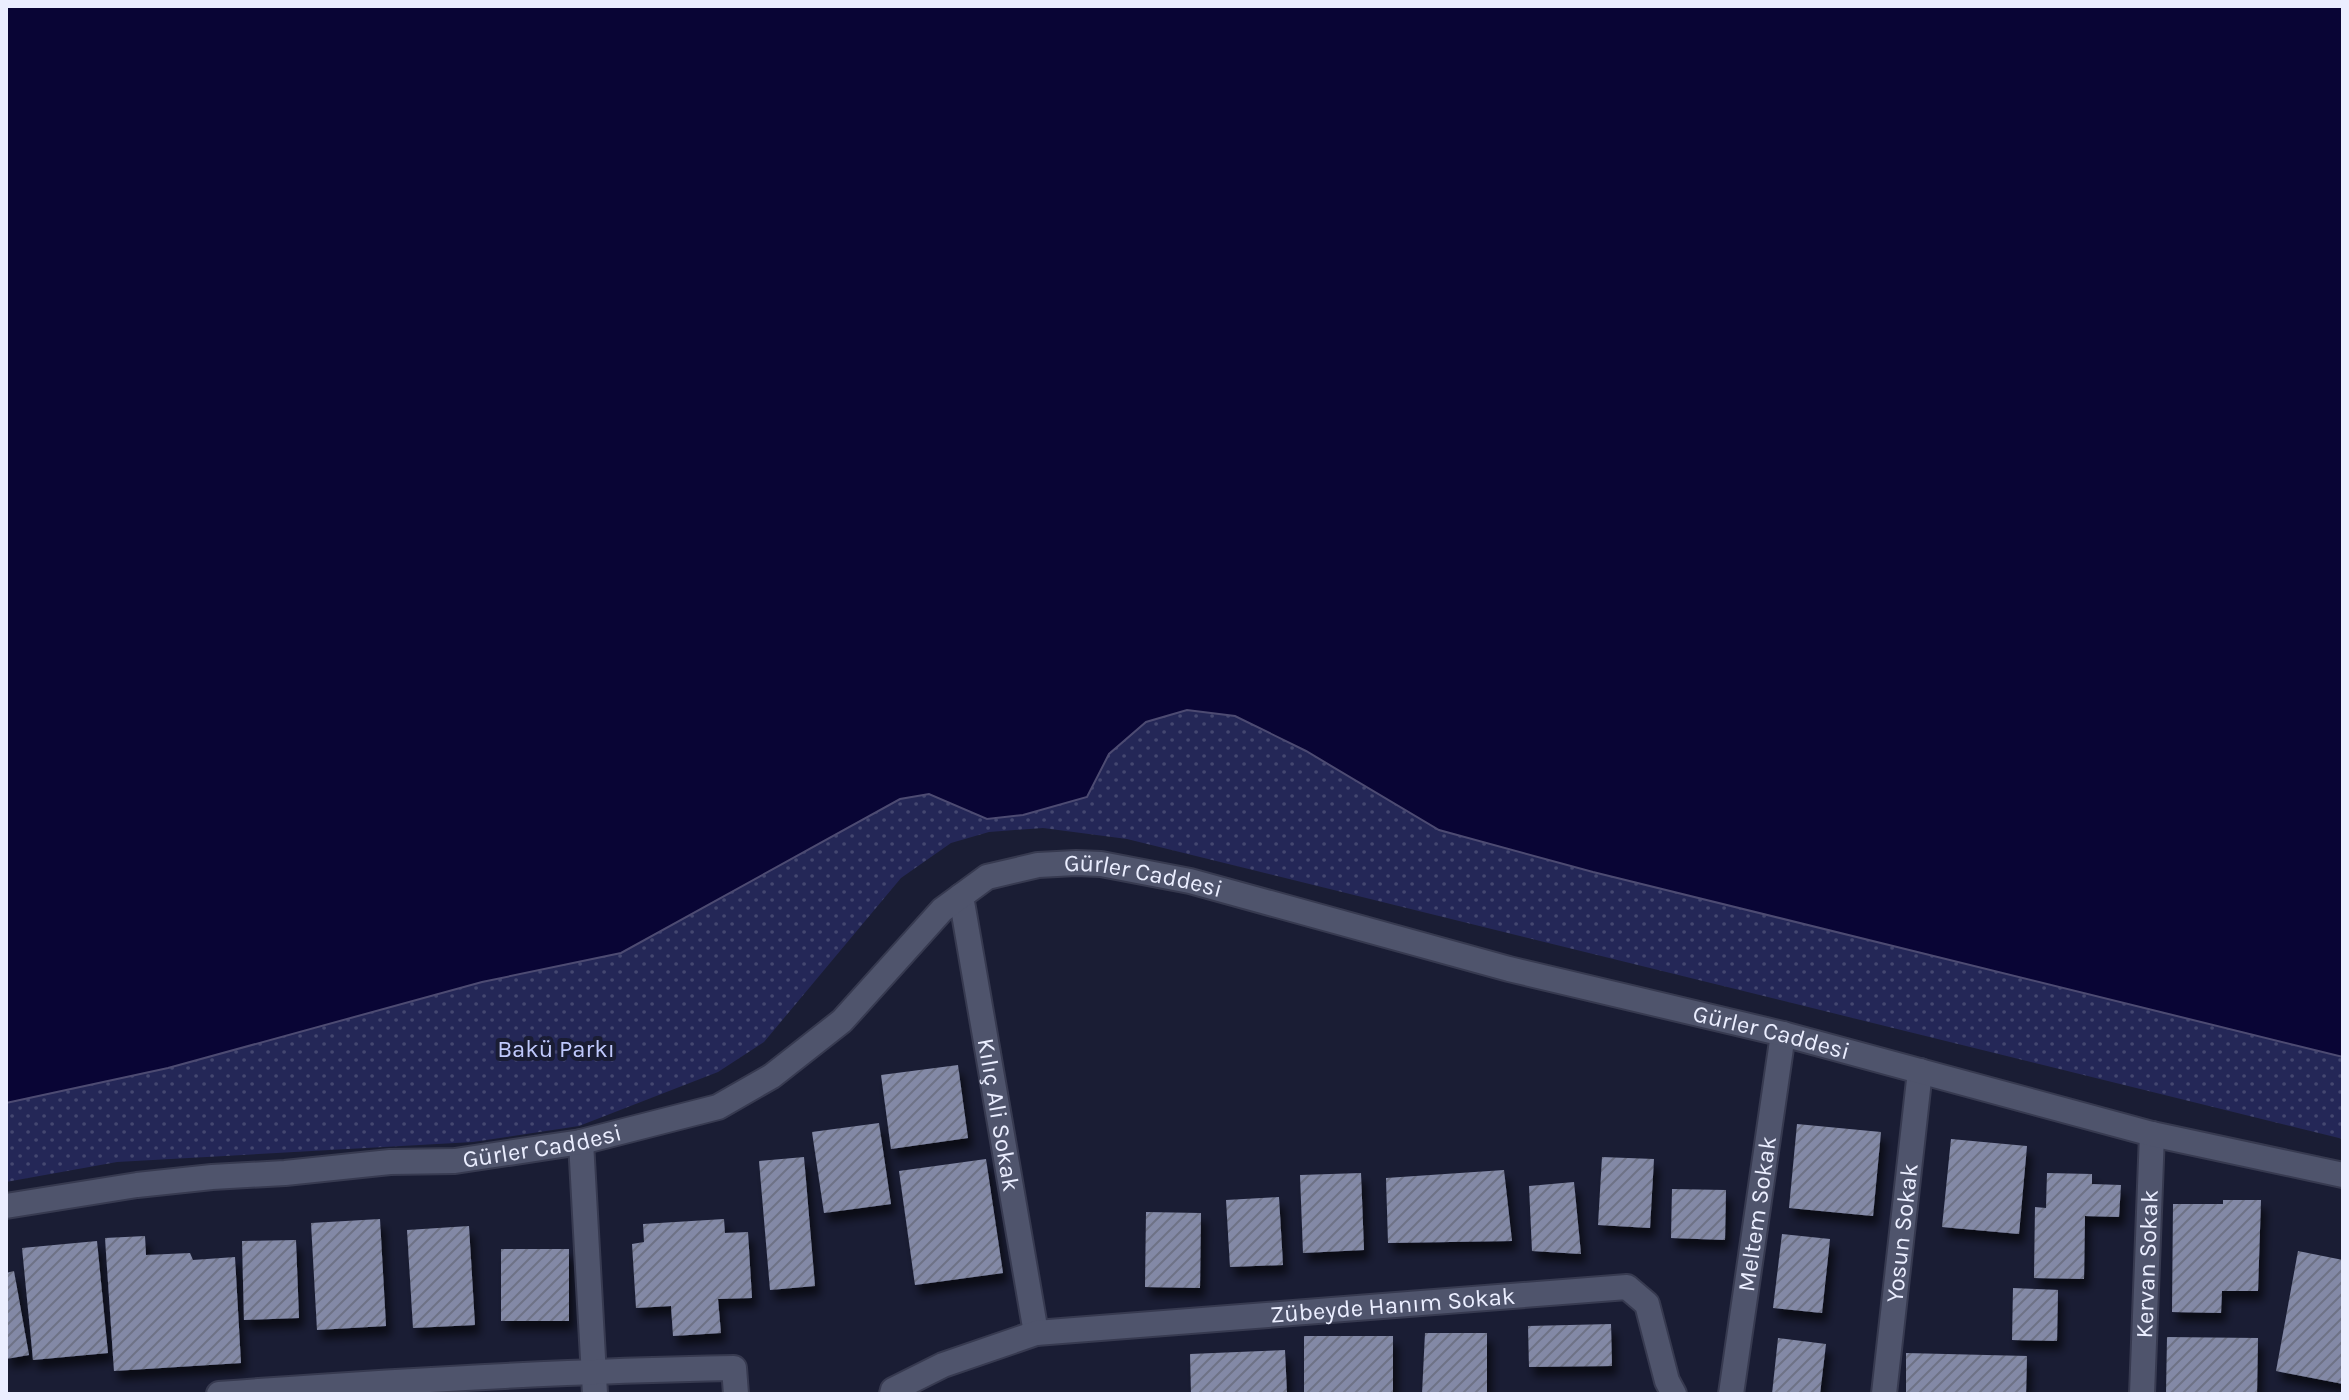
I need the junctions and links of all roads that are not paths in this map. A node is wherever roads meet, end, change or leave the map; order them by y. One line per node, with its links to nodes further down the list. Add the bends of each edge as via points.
1 (961, 896): 2 (street, Gürler Caddesi, via 987,877 1038,865 1101,864 1190,881 1509,969); 5 (street, Gürler Caddesi, via 942,910 842,1021 772,1076 718,1107); 8 (street, Kılıç Ali Sokak)
2 (1783, 1034): 3 (street, Gürler Caddesi); 15 (street, Meltem Sokak)
3 (1920, 1071): 4 (street, Gürler Caddesi); 16 (street, Yosun Sokak)
4 (2152, 1134): 6 (street, Gürler Caddesi); 17 (street, Kervan Sokak)
5 (581, 1142): 7 (street, Gürler Caddesi, via 455,1161 137,1185); 9 (street)
6 (2343, 1175)
7 (6, 1206)
8 (1036, 1333): 13 (street, Zübeyde Hanım Sokak, via 943,1365); 14 (street, Zübeyde Hanım Sokak, via 1627,1287 1647,1304)
9 (594, 1382): 10 (street); 12 (street, via 734,1368)
10 (407, 1387): 11 (street)
11 (219, 1394)
12 (736, 1394)
13 (892, 1394)
14 (1674, 1394)
15 (1731, 1394)
16 (1884, 1394)
17 (2142, 1394)

